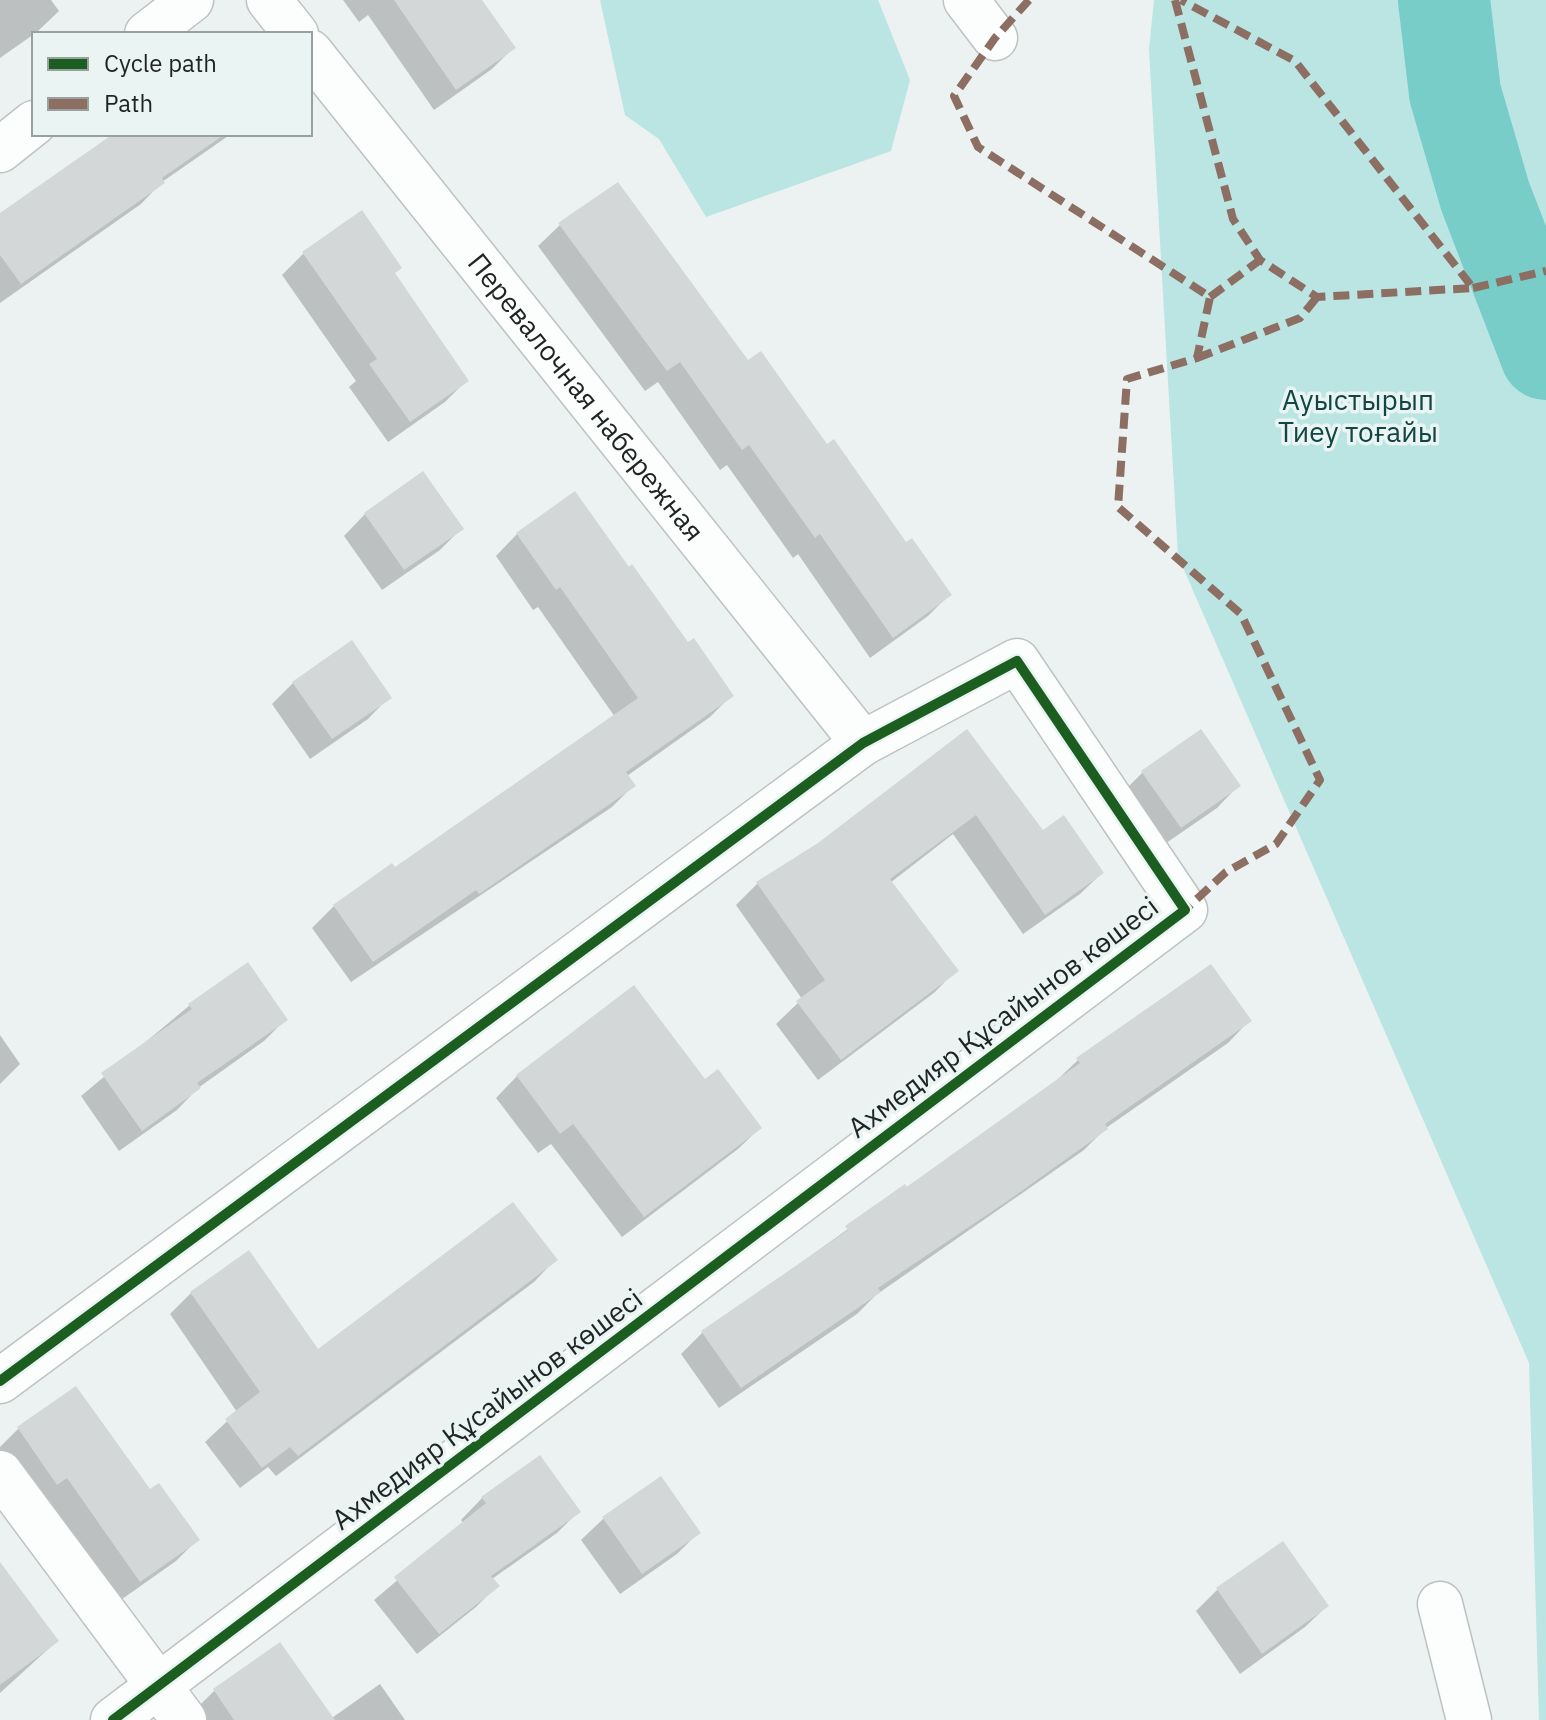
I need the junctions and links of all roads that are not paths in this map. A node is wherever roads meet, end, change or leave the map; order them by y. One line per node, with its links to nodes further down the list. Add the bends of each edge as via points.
1 (191, 0): 4 (street)
2 (269, 0): 5 (street)
3 (966, 0): 6 (street)
4 (150, 32)
5 (294, 32)
6 (995, 38)
7 (312, 54): 10 (street, Перевалочная набережная)
8 (32, 125): 9 (street)
9 (0, 150)
10 (863, 743): 11 (street, Ахмедияр Құсайынов көшесі); 14 (street, Ахмедияр Құсайынов көшесі, via 1017,661 1185,910)
11 (0, 1381)
12 (0, 1473): 14 (street)
13 (1440, 1604): 16 (street)
14 (172, 1703): 15 (street, Ахмедияр Құсайынов көшесі)
15 (113, 1720)
16 (1469, 1720)

